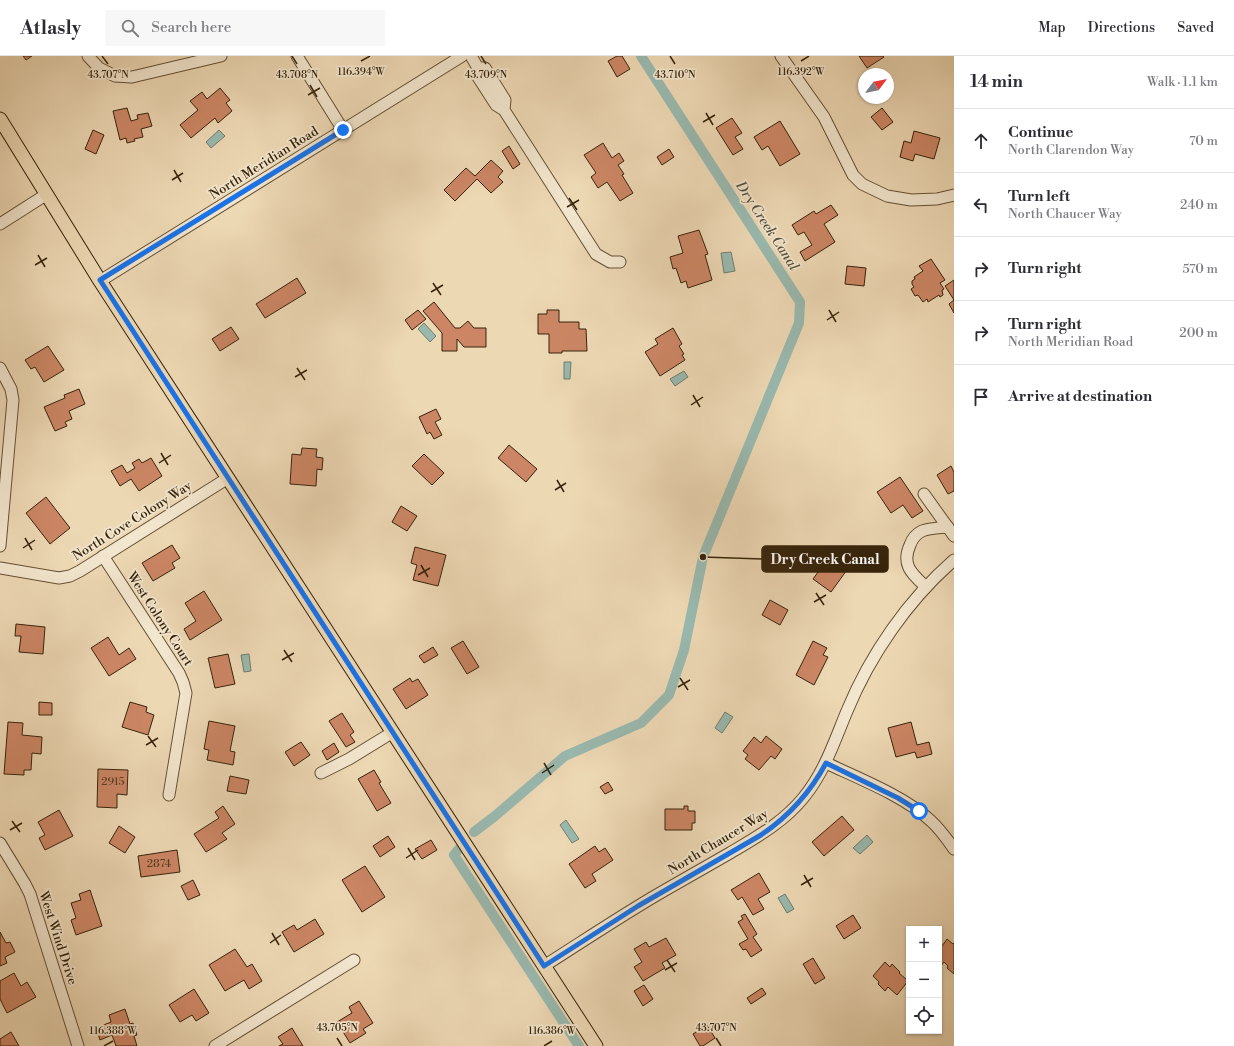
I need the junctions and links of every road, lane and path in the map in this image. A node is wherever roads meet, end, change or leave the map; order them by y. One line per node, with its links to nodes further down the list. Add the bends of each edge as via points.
1 (88, 56): 2 (street, via 99,68 115,76 132,77)
2 (221, 56)
3 (297, 56): 8 (street)
4 (462, 56): 8 (street, North Meridian Road)
5 (471, 56): 12 (street, via 478,68 485,68 506,100 504,110 596,254 610,262)
6 (781, 56): 10 (street, via 824,117 853,175 862,184 887,196 905,199 937,199)
7 (0, 119): 9 (main road)
8 (343, 130): 13 (street, North Meridian Road)
9 (47, 194): 11 (street); 13 (main road)
10 (954, 195)
11 (0, 224)
12 (620, 262)
13 (100, 280): 15 (main road)
14 (0, 368): 18 (street, via 11,389 13,400)
15 (228, 478): 19 (street, North Cove Colony Way); 23 (main road)
16 (924, 494): 17 (street)
17 (951, 532): 22 (street, via 928,530 912,539 906,564)
18 (0, 546)
19 (103, 556): 21 (street, North Cove Colony Way, via 70,576 59,578); 26 (street, West Colony Court, via 184,682 186,693)
20 (954, 560): 22 (street, North Chaucer Way)
21 (0, 568)
22 (926, 587): 24 (street, North Chaucer Way, via 900,618 879,650 847,711)
23 (393, 732): 25 (street); 30 (main road)
24 (826, 763): 28 (street, via 919,811 940,830); 30 (street, North Chaucer Way, via 794,809 761,835 638,906)
25 (321, 773)
26 (169, 795)
27 (0, 843): 31 (street, West Wind Drive, via 30,894)
28 (954, 849)
29 (354, 960): 32 (street)
30 (544, 966): 33 (main road)
31 (78, 1046)
32 (215, 1046)
33 (596, 1046)

